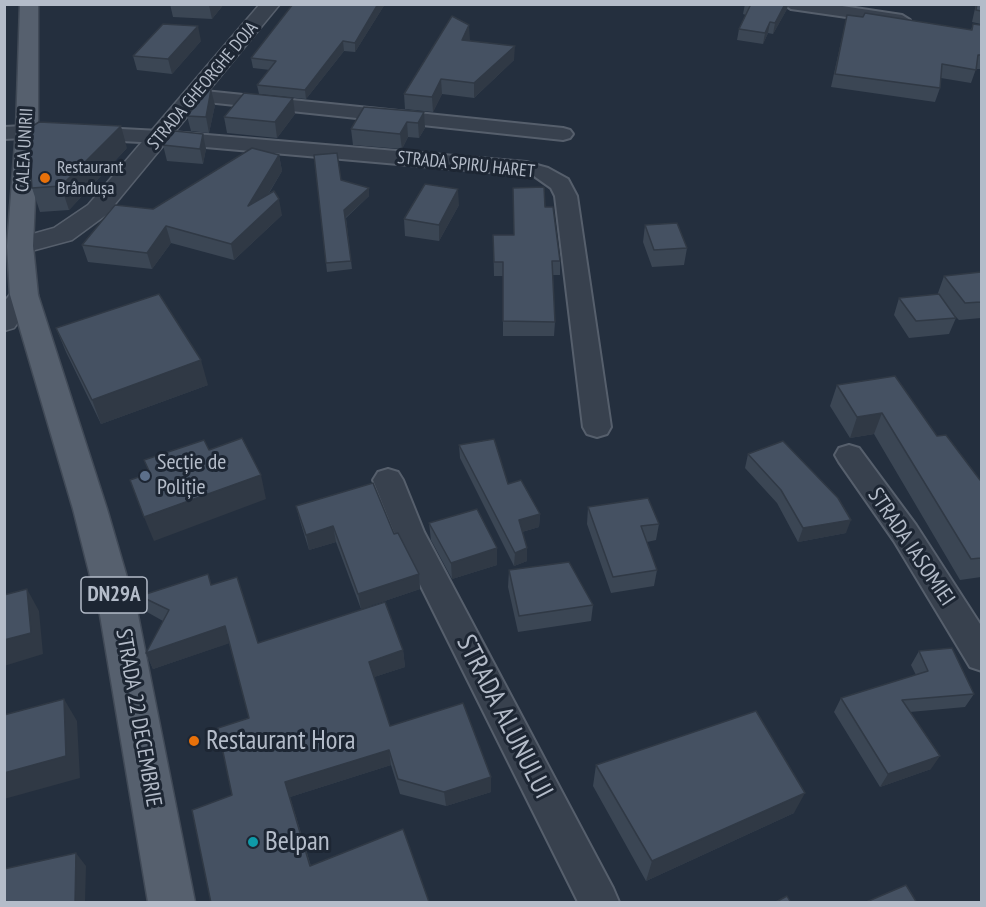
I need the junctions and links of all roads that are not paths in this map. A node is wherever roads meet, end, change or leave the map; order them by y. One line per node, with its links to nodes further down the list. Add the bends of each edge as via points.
1 (29, 4): 6 (main road, CALEA UNIRII / DN29A)
2 (271, 4): 5 (street, STRADA GHEORGHE DOJA)
3 (791, 4): 4 (street)
4 (914, 22)
5 (195, 96): 7 (street); 8 (street, STRADA GHEORGHE DOJA)
6 (16, 132): 8 (street, STRADA SPIRU HARET); 9 (main road, CALEA UNIRII / DN29A)
7 (563, 134)
8 (160, 137): 9 (street, STRADA GHEORGHE DOJA, via 97,210 80,224 42,242); 11 (street, STRADA SPIRU HARET, via 526,168 554,178 566,196)
9 (20, 246): 10 (main road, CALEA UNIRII / DN29A)
10 (14, 308): 15 (main road, STRADA 22 DECEMBRIE / DN29A, via 90,509 119,615)
11 (597, 427)
12 (849, 455): 14 (street, STRADA IASOMIEI)
13 (388, 480): 16 (street, STRADA ALUNULUI, via 409,532)
14 (978, 645)
15 (172, 903)
16 (599, 903)

